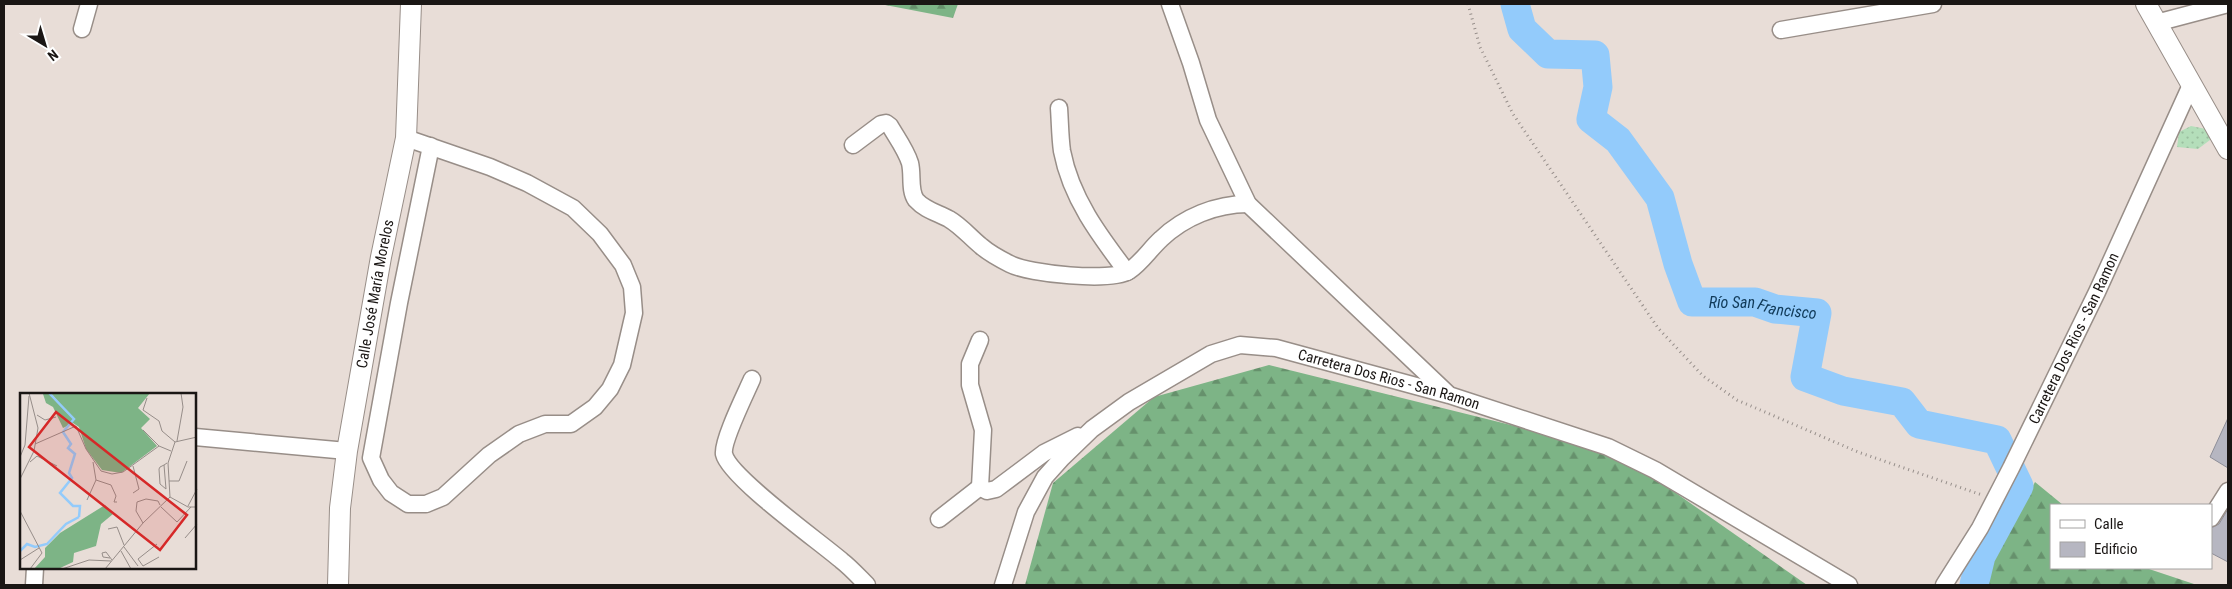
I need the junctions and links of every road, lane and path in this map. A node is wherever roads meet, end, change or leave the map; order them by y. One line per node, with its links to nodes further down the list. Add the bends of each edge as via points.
1 (89, 4): 9 (street)
2 (411, 4): 13 (main road, Calle José María Morelos)
3 (1170, 4): 17 (street, via 1208,120)
4 (1468, 4): 27 (path, via 1480,47 1513,114 1658,328 1704,376 1737,400 1858,452)
5 (1933, 4): 10 (street)
6 (2146, 4): 8 (main road)
7 (2228, 4): 8 (street)
8 (2156, 24): 11 (main road)
9 (82, 29)
10 (1781, 30)
11 (2191, 85): 16 (main road); 27 (street, Carretera Dos Rios - San Ramon, via 2097,292)
12 (1059, 108): 18 (street, via 1062,151 1078,202)
13 (406, 138): 15 (street); 24 (main road, Calle José María Morelos, via 381,257)
14 (853, 145): 18 (street, via 881,124 890,126 907,156 912,189 918,202 949,219 982,247 1012,265 1054,274 1105,277)
15 (431, 146): 15 (street, via 527,183 573,208 600,234 623,266 632,287 634,313 622,365 610,389 595,408 571,424 545,424 519,434 442,496 426,504 408,504 392,494 371,458)
16 (2228, 149)
17 (1248, 204): 18 (street, via 1229,204 1182,223); 21 (street)
18 (1127, 272)
19 (980, 340): 25 (street, via 970,364 970,385 982,430)
20 (752, 379): 33 (street, via 726,440 724,452 729,466)
21 (1449, 395): 22 (street, Carretera Dos Rios - San Ramon, via 1276,348 1240,345 1211,354 1178,372); 35 (street, Carretera Dos Rios - San Ramon, via 1576,435 1629,456)
22 (1092, 429): 25 (street, via 1044,453 996,489 987,491); 34 (street, Carretera Dos Rios - San Ramon, via 1045,477 1026,512)
23 (196, 437): 24 (street)
24 (347, 451): 32 (main road, Calle José María Morelos, via 340,508)
25 (980, 487): 29 (street)
26 (2228, 491): 28 (street)
27 (1994, 500): 36 (street, Carretera Dos Rios - San Ramon)
28 (2212, 516)
29 (939, 519)
30 (35, 569): 31 (street)
31 (34, 585)
32 (338, 585)
33 (867, 585)
34 (1003, 585)
35 (1849, 585)
36 (1944, 585)

